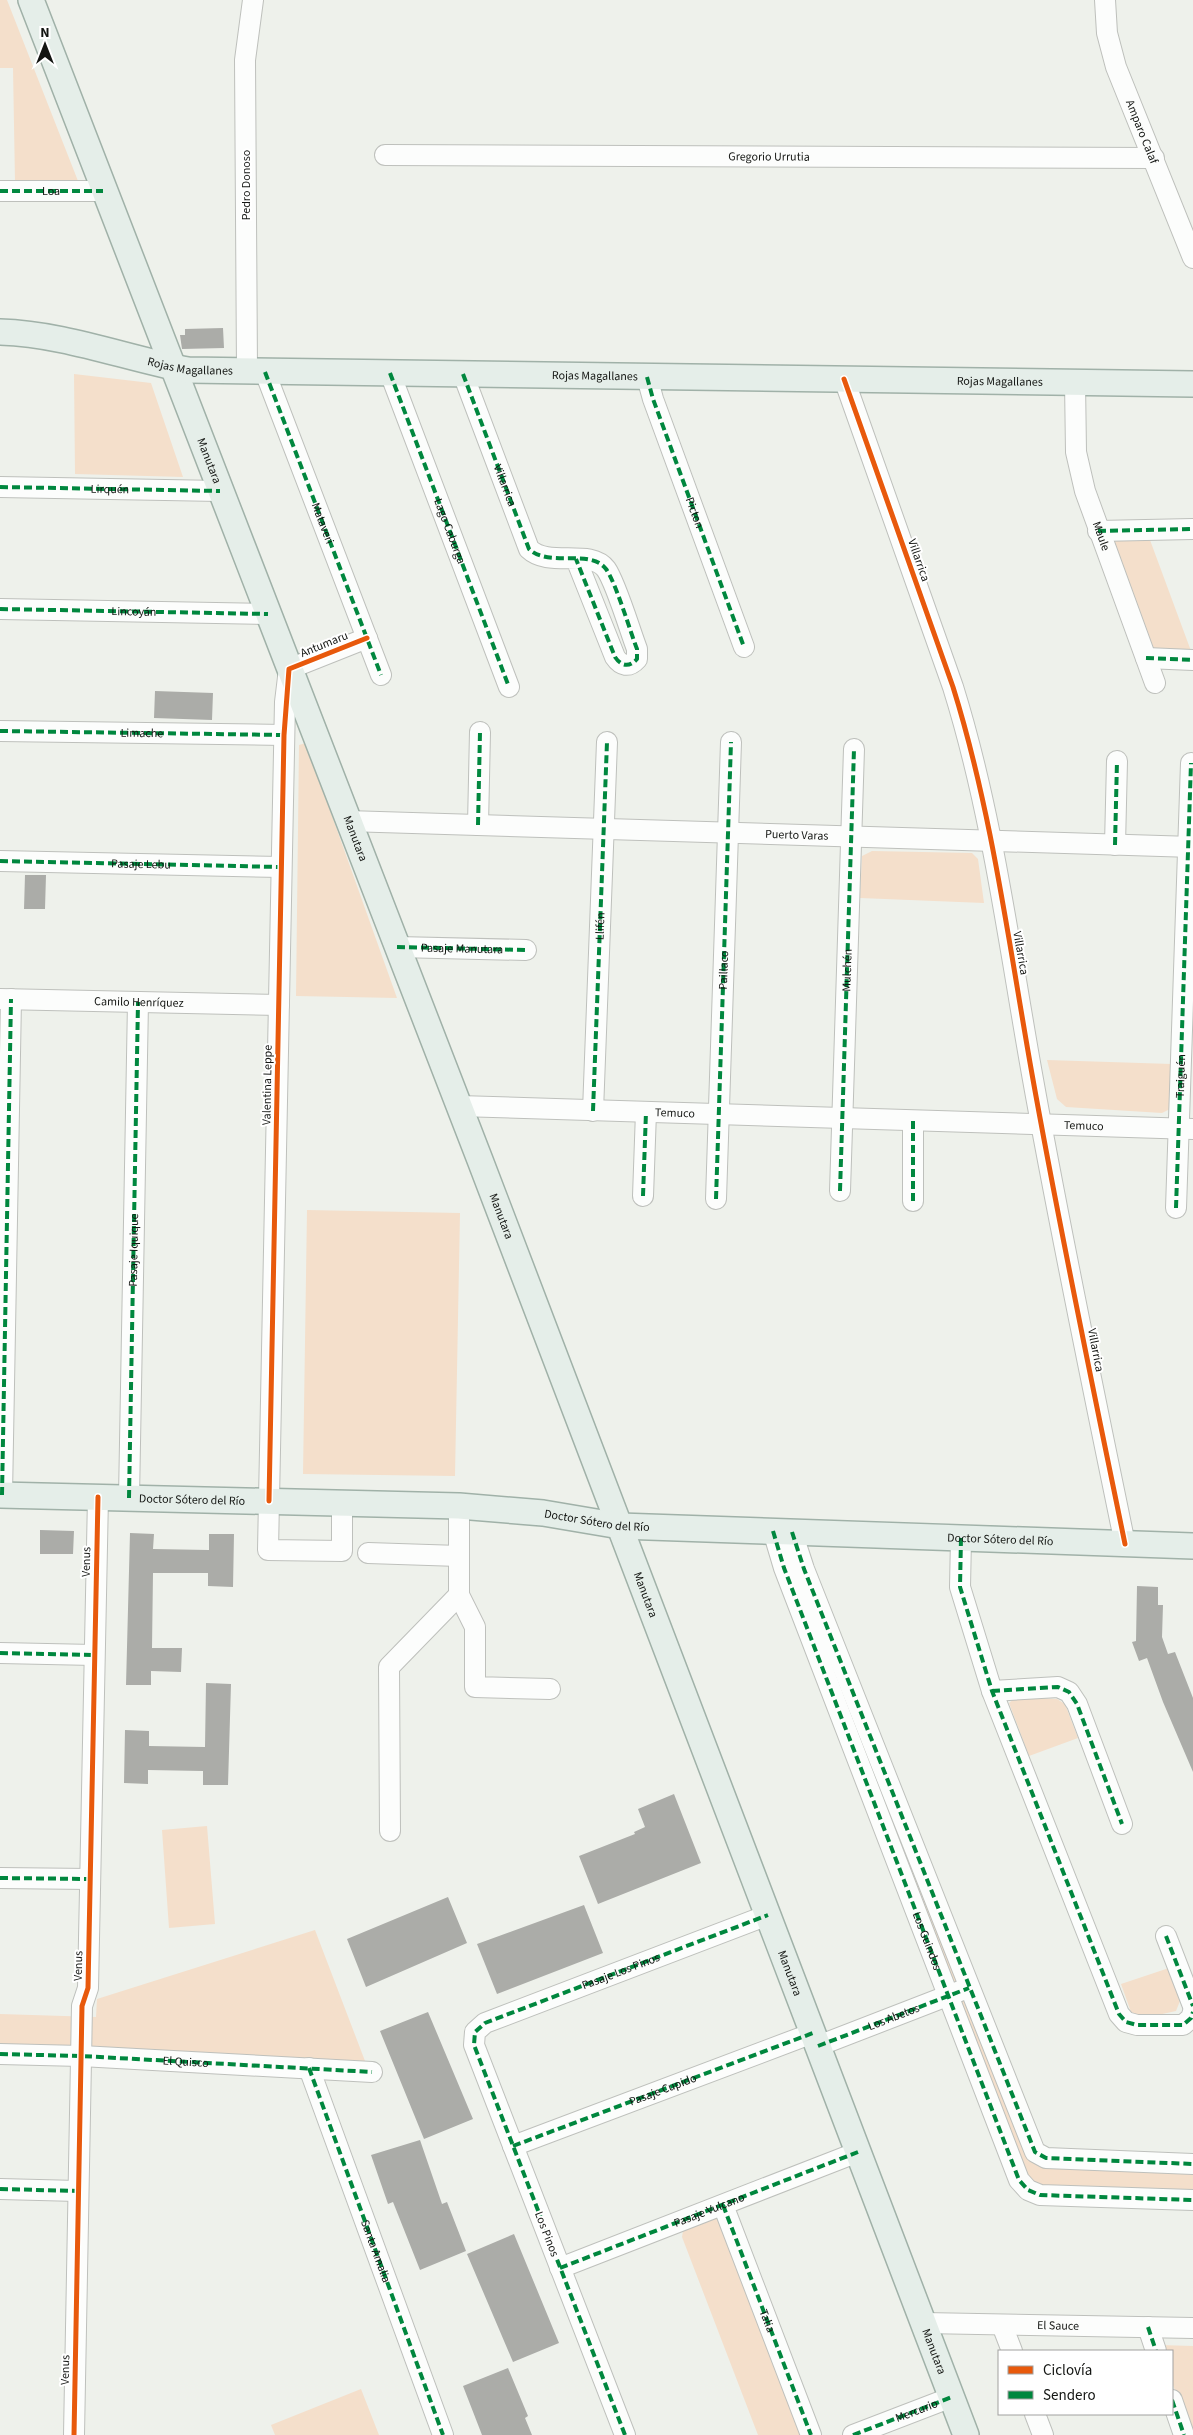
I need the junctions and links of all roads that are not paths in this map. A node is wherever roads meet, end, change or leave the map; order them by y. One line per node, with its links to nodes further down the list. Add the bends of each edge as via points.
1 (31, 0): 7 (main road, Manutara)
2 (253, 0): 11 (street, Pedro Donoso, via 245,60)
3 (1105, 0): 5 (street, Amparo Calaf, via 1111,50)
4 (385, 154): 5 (street, Gregorio Urrutia)
5 (1154, 158): 8 (street, Amparo Calaf)
6 (0, 191): 7 (street, Loa)
7 (103, 191): 10 (main road, Manutara)
8 (1193, 258)
9 (0, 332): 10 (main road, Rojas Magallanes, via 84,343)
10 (172, 366): 11 (main road, Rojas Magallanes, via 188,370); 19 (main road, Manutara)
11 (256, 372): 12 (main road, Rojas Magallanes); 25 (street, Mataveri)
12 (390, 373): 13 (main road, Rojas Magallanes); 32 (street, Lago Caburga)
13 (463, 374): 14 (main road, Rojas Magallanes); 22 (street, Villarrica, via 529,549 540,556)
14 (647, 377): 15 (main road, Rojas Magallanes); 26 (street, Picton, via 652,399)
15 (844, 379): 16 (main road, Rojas Magallanes); 46 (street, Villarrica, via 953,687)
16 (1075, 382): 17 (main road, Rojas Magallanes); 21 (street, Maule, via 1076,452)
17 (1193, 384)
18 (0, 487): 19 (street, Lirquén)
19 (220, 491): 24 (main road, Manutara)
20 (1193, 529): 21 (street)
21 (1098, 530): 27 (street, Maule)
22 (576, 559): 22 (street, Villarrica, via 593,561 606,568 637,649 633,663 625,665 615,657)
23 (0, 609): 24 (street, Lincoyán)
24 (268, 614): 29 (main road, Manutara)
25 (367, 638): 29 (street, Antumaru); 30 (street, Mataveri)
26 (744, 647)
27 (1146, 658): 28 (street); 31 (street, Maule)
28 (1193, 660)
29 (289, 669): 35 (street, Valentina Leppe); 41 (main road, Manutara)
30 (381, 675)
31 (1155, 682)
32 (509, 687)
33 (0, 731): 35 (street, Limache)
34 (480, 732): 42 (street)
35 (284, 735): 50 (street, Valentina Leppe)
36 (607, 742): 43 (street, Llifén)
37 (731, 742): 44 (street, Paillaco)
38 (854, 749): 45 (street, Mulchén)
39 (1117, 760): 47 (street)
40 (1191, 763): 48 (street, Traiguén)
41 (347, 821): 42 (street, Puerto Varas); 51 (main road, Manutara)
42 (478, 825): 43 (street, Puerto Varas)
43 (604, 829): 44 (street, Puerto Varas); 57 (street, Llifén)
44 (729, 833): 45 (street, Puerto Varas); 59 (street, Paillaco)
45 (851, 837): 46 (street, Puerto Varas); 60 (street, Mulchén)
46 (990, 841): 47 (street, Puerto Varas); 62 (street, Villarrica)
47 (1115, 845): 48 (street, Puerto Varas)
48 (1190, 847): 63 (street, Traiguén)
49 (0, 861): 50 (street, Pasaje Lebu)
50 (281, 867): 55 (street, Valentina Leppe)
51 (397, 947): 52 (street, Pasaje Manutara); 56 (main road, Manutara)
52 (526, 950)
53 (6, 999): 54 (street, Camilo Henríquez); 69 (street)
54 (138, 1002): 55 (street, Camilo Henríquez); 71 (street, Pasaje Iquique)
55 (279, 1005): 72 (street, Valentina Leppe)
56 (459, 1106): 57 (street, Temuco); 75 (main road, Manutara)
57 (594, 1110): 58 (street, Temuco)
58 (646, 1112): 59 (street, Temuco); 65 (street, Temuco)
59 (718, 1115): 60 (street, Temuco); 66 (street, Paillaco)
60 (842, 1118): 61 (street, Temuco); 64 (street, Mulchén)
61 (913, 1120): 62 (street, Temuco); 67 (street)
62 (1041, 1125): 63 (street, Temuco); 78 (street, Villarrica)
63 (1186, 1129): 68 (street, Traiguén)
64 (840, 1191)
65 (643, 1196)
66 (716, 1199)
67 (913, 1201)
68 (1176, 1208)
69 (1, 1495): 70 (main road, Doctor Sótero del Río)
70 (98, 1497): 71 (main road, Doctor Sótero del Río); 84 (street, Venus)
71 (129, 1498): 72 (main road, Doctor Sótero del Río)
72 (269, 1501): 73 (main road, Doctor Sótero del Río); 73 (street, Valentina Leppe, via 268,1550 342,1551)
73 (342, 1503): 74 (main road, Doctor Sótero del Río)
74 (459, 1506): 75 (main road, Doctor Sótero del Río, via 543,1513); 81 (street)
75 (620, 1526): 76 (main road, Doctor Sótero del Río); 91 (main road, Manutara)
76 (783, 1532): 77 (main road, Doctor Sótero del Río); 93 (street, Los Guindos, via 804,1569); 94 (street, Los Guindos, via 788,1577)
77 (961, 1538): 78 (main road, Doctor Sótero del Río); 86 (street, via 960,1587)
78 (1125, 1544): 79 (main road, Doctor Sótero del Río)
79 (1193, 1546)
80 (368, 1553): 81 (street)
81 (459, 1556): 82 (street)
82 (459, 1595): 85 (street, via 475,1627 475,1687); 88 (street, via 389,1667)
83 (0, 1653): 84 (street)
84 (94, 1655): 90 (street, Venus)
85 (550, 1689)
86 (992, 1691): 87 (street, via 1058,1687 1069,1692 1077,1704); 96 (street, via 1118,2014 1131,2024 1183,2024)
87 (1122, 1824)
88 (390, 1831)
89 (0, 1878): 90 (street)
90 (90, 1880): 100 (street, Venus, via 88,1988 82,2006)
91 (768, 1914): 97 (street, Pasaje Los Pinos, via 485,2023); 98 (main road, Manutara)
92 (1166, 1936): 95 (street)
93 (969, 1988): 94 (street, Los Abetos); 105 (street, Los Guindos, via 1035,2152 1046,2158)
94 (948, 1996): 98 (street, Los Abetos); 108 (street, Los Guindos, via 1022,2186 1040,2195)
95 (1193, 2006)
96 (1193, 2012)
97 (475, 2032): 103 (street, Los Pinos, via 474,2045)
98 (816, 2039): 103 (street, Pasaje Cupido); 104 (main road, Manutara)
99 (0, 2054): 100 (street, El Quisco)
100 (81, 2056): 101 (street, El Quisco); 107 (street, Venus)
101 (309, 2068): 102 (street, El Quisco); 121 (street, Santa Amalia)
102 (372, 2072)
103 (513, 2146): 110 (street, Los Pinos)
104 (858, 2152): 109 (street, Pasaje Vulcano); 111 (main road, Manutara)
105 (1193, 2164)
106 (0, 2189): 107 (street)
107 (78, 2191): 120 (street, Venus)
108 (1193, 2200)
109 (723, 2205): 110 (street, Pasaje Vulcano); 123 (street, Talia)
110 (560, 2268): 122 (street, Los Pinos)
111 (924, 2323): 112 (street, El Sauce); 117 (main road, Manutara)
112 (1002, 2325): 113 (street, El Sauce); 115 (street)
113 (1148, 2327): 114 (street, El Sauce); 116 (street)
114 (1193, 2328)
115 (1012, 2350)
116 (1156, 2350)
117 (952, 2397): 124 (street, Mercurio); 125 (main road, Manutara)
118 (1173, 2403): 127 (street)
119 (1035, 2415): 126 (street)
120 (74, 2435)
121 (443, 2435)
122 (625, 2435)
123 (811, 2435)
124 (853, 2435)
125 (966, 2435)
126 (1043, 2435)
127 (1184, 2435)

